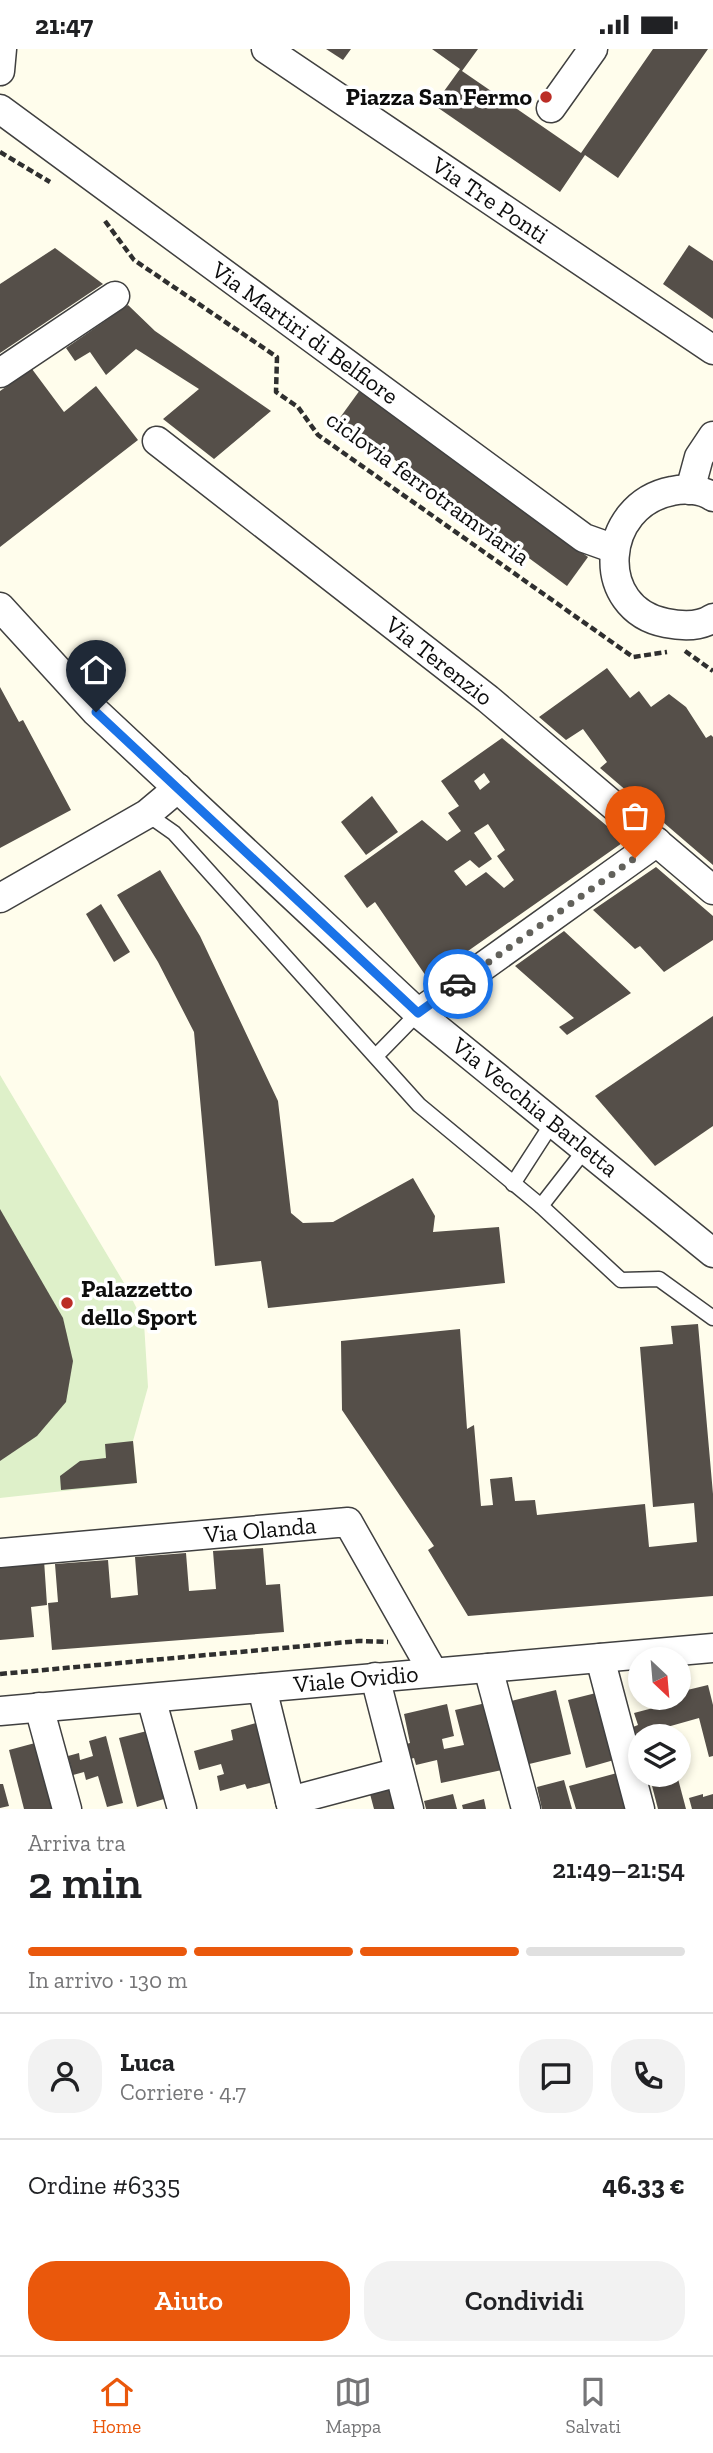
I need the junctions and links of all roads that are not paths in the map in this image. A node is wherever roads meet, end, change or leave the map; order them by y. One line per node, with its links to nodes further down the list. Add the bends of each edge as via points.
1 (2, 49): 4 (street)
2 (266, 49): 8 (street, Via Tre Ponti)
3 (593, 49): 5 (street)
4 (0, 71)
5 (551, 108)
6 (0, 109): 13 (street, Via Martiri di Belfiore, via 584,538)
7 (115, 296): 9 (street)
8 (713, 350)
9 (0, 373)
10 (713, 436): 12 (street, via 699,457)
11 (157, 441): 18 (street, Via Terenzio, via 488,699)
12 (702, 493): 13 (street, via 682,488 656,494 634,509 618,531)
13 (615, 549): 15 (street, via 618,584 633,606 656,621 682,626)
14 (0, 607): 16 (street, Via Vecchia Barletta, via 96,712)
15 (713, 618)
16 (178, 788): 17 (street); 21 (street, Via Vecchia Barletta)
17 (148, 814): 20 (street); 22 (lane, via 174,832)
18 (657, 842): 19 (street, Via Terenzio); 21 (street)
19 (713, 891)
20 (0, 898)
21 (418, 1013): 22 (lane); 23 (street, Via Vecchia Barletta)
22 (376, 1056): 25 (lane, via 419,1105)
23 (553, 1122): 24 (street, Via Vecchia Barletta); 25 (lane)
24 (587, 1147): 26 (lane); 27 (street, Via Vecchia Barletta)
25 (513, 1184): 26 (lane)
26 (541, 1206): 28 (lane, via 621,1280 659,1279)
27 (713, 1253)
28 (713, 1318)
29 (0, 1553): 33 (street, Via Olanda, via 348,1522)
30 (711, 1655): 31 (street, Viale Ovidio)
31 (600, 1658): 32 (street, Viale Ovidio); 45 (street)
32 (488, 1668): 33 (street, Viale Ovidio); 44 (street)
33 (433, 1672): 34 (street, Viale Ovidio)
34 (374, 1677): 35 (street, Viale Ovidio); 39 (street)
35 (261, 1688): 36 (street, Viale Ovidio); 40 (street)
36 (151, 1698): 37 (street, Viale Ovidio); 42 (street)
37 (39, 1707): 38 (street, Viale Ovidio); 41 (street)
38 (0, 1711)
39 (399, 1772): 40 (street); 43 (street)
40 (291, 1805)
41 (67, 1809)
42 (182, 1809)
43 (409, 1809)
44 (526, 1809)
45 (640, 1809)

